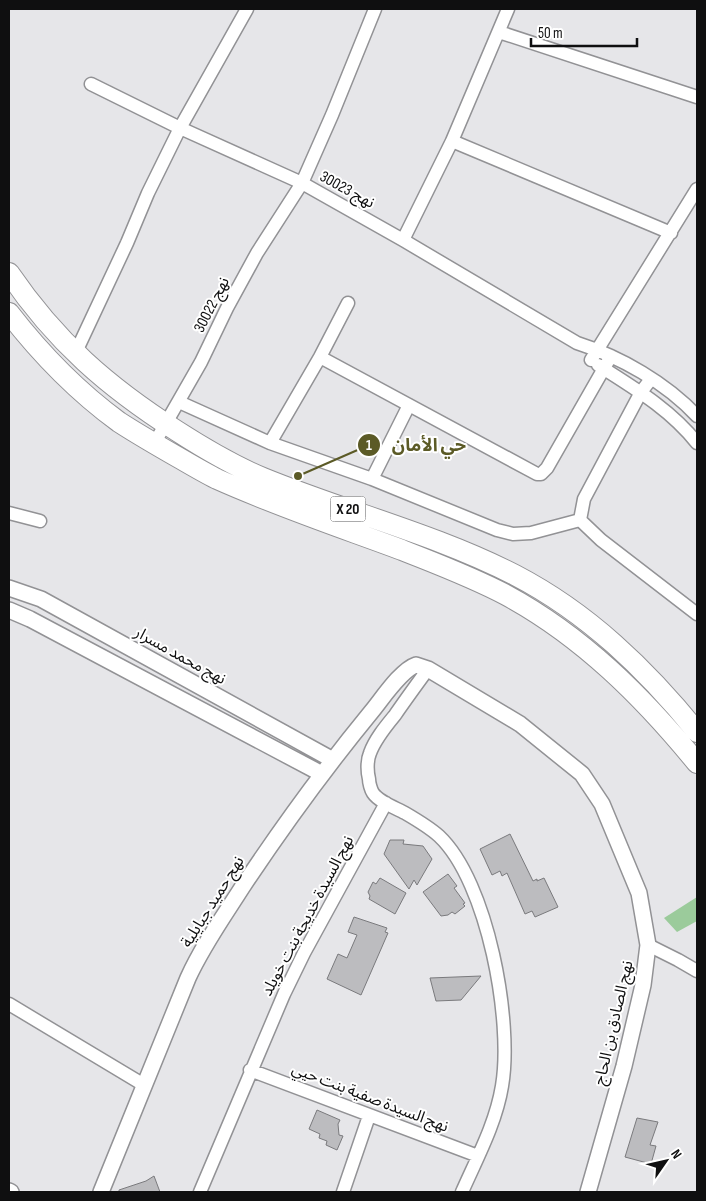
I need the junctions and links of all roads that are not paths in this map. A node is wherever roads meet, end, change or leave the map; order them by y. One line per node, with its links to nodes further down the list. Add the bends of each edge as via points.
1 (247, 9): 7 (street)
2 (375, 9): 9 (street, نهج 30022)
3 (508, 9): 4 (street)
4 (499, 32): 6 (street); 8 (street)
5 (91, 84): 7 (street, نهج 30023)
6 (697, 97)
7 (180, 128): 9 (street, نهج 30023); 16 (street)
8 (452, 141): 11 (street); 12 (street)
9 (302, 183): 12 (street, نهج 30023); 23 (street, نهج 30022, via 257,253)
10 (697, 189): 11 (street)
11 (671, 233): 17 (street)
12 (403, 240): 17 (street, نهج 30023)
13 (9, 273): 16 (highway, X 20, via 43,320)
14 (348, 304): 19 (street)
15 (9, 313): 30 (highway, X 20, via 36,346 80,389)
16 (75, 354): 26 (highway, X 20, via 114,387)
17 (594, 355): 18 (street, نهج 30023); 20 (street, نهج 30023)
18 (611, 356): 20 (street); 21 (street, نهج 30023)
19 (320, 357): 24 (street); 28 (street)
20 (604, 368): 22 (street, نهج 30023); 24 (street, via 541,474)
21 (650, 379): 22 (street); 25 (street, نهج 30023)
22 (641, 392): 27 (street, نهج 30023); 33 (street, via 584,499)
23 (179, 402): 26 (street, نهج 30022); 28 (street)
24 (409, 406): 31 (street)
25 (696, 411): 27 (street)
26 (167, 424): 30 (street, نهج 30022); 40 (highway, X 20, via 222,459 263,478 472,554 518,576 566,606 612,641 656,682)
27 (682, 425): 29 (street, نهج 30023)
28 (270, 443): 31 (street)
29 (697, 443)
30 (154, 444): 42 (highway, X 20, via 215,478 465,575 508,596 556,625 598,658 645,703)
31 (372, 479): 33 (street, via 514,534 547,530)
32 (9, 513): 34 (street)
33 (580, 520): 37 (street)
34 (40, 521)
35 (9, 588): 41 (street, نهج محمد مسرار, via 41,599)
36 (9, 610): 43 (street)
37 (697, 614)
38 (414, 665): 39 (street, نهج الصادق بن الحاج); 41 (street, نهج حميد جبايلية, via 382,698)
39 (428, 669): 44 (street, via 370,753 368,778 373,793); 45 (street, نهج الصادق بن الحاج, via 520,724 582,774 602,804 624,853 638,893)
40 (697, 732)
41 (333, 760): 43 (street, نهج حميد جبايلية)
42 (697, 763)
43 (322, 774): 49 (street, نهج حميد جبايلية, via 263,856 202,950)
44 (386, 803): 48 (street, نهج السيدة خديجة بنت خويلد, via 304,953); 51 (street, via 430,828 449,846 469,879 491,947 504,1029 504,1060 496,1111)
45 (648, 945): 46 (street); 56 (street, نهج الصادق بن الحاج, via 643,985 624,1066)
46 (697, 971)
47 (9, 1004): 49 (street)
48 (250, 1070): 50 (street, نهج السيدة صفية بنت حيي); 53 (street, نهج السيدة خديجة بنت خويلد)
49 (144, 1085): 52 (street, نهج حميد جبايلية)
50 (369, 1116): 51 (street, نهج السيدة صفية بنت حيي); 54 (street)
51 (478, 1156): 55 (street)
52 (101, 1192)
53 (200, 1192)
54 (343, 1192)
55 (462, 1192)
56 (588, 1192)

